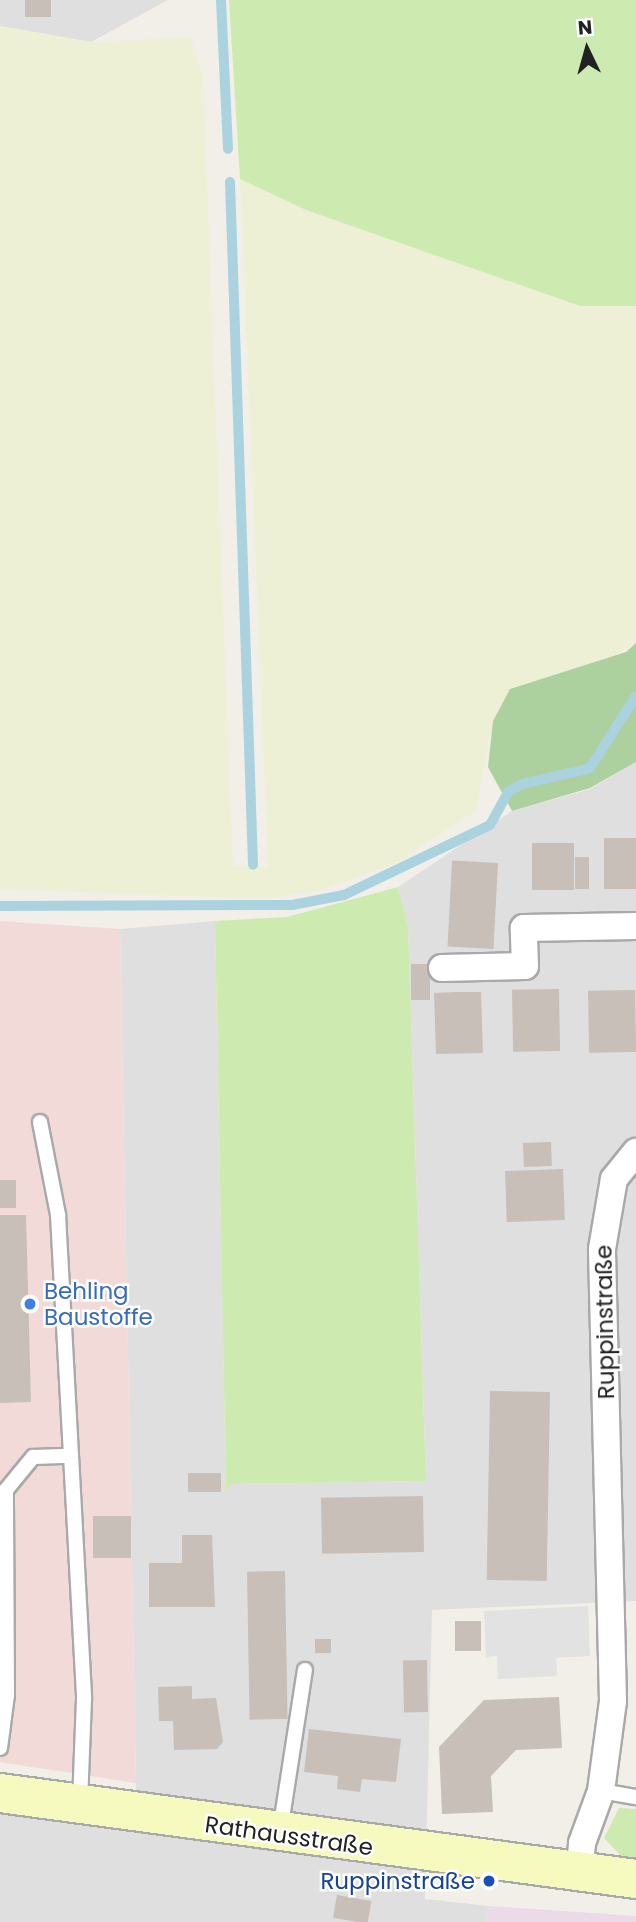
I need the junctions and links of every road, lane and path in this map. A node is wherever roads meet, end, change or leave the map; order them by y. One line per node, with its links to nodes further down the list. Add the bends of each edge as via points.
1 (636, 926): 2 (street, via 524,928 525,966)
2 (442, 968)
3 (40, 1122): 5 (lane, via 58,1216)
4 (636, 1152): 8 (street, Ruppinstraße, via 614,1179 602,1249 613,1701)
5 (70, 1456): 7 (lane, via 33,1458 6,1490 7,1695); 11 (lane, via 84,1699)
6 (305, 1670): 12 (lane)
7 (0, 1748)
8 (601, 1791): 10 (lane); 13 (street, Ruppinstraße, via 582,1843)
9 (0, 1793): 11 (main road, Rathausstraße)
10 (636, 1797)
11 (79, 1805): 12 (main road, Rathausstraße)
12 (279, 1835): 13 (main road, Rathausstraße)
13 (579, 1874): 14 (main road, Rathausstraße)
14 (636, 1879)

